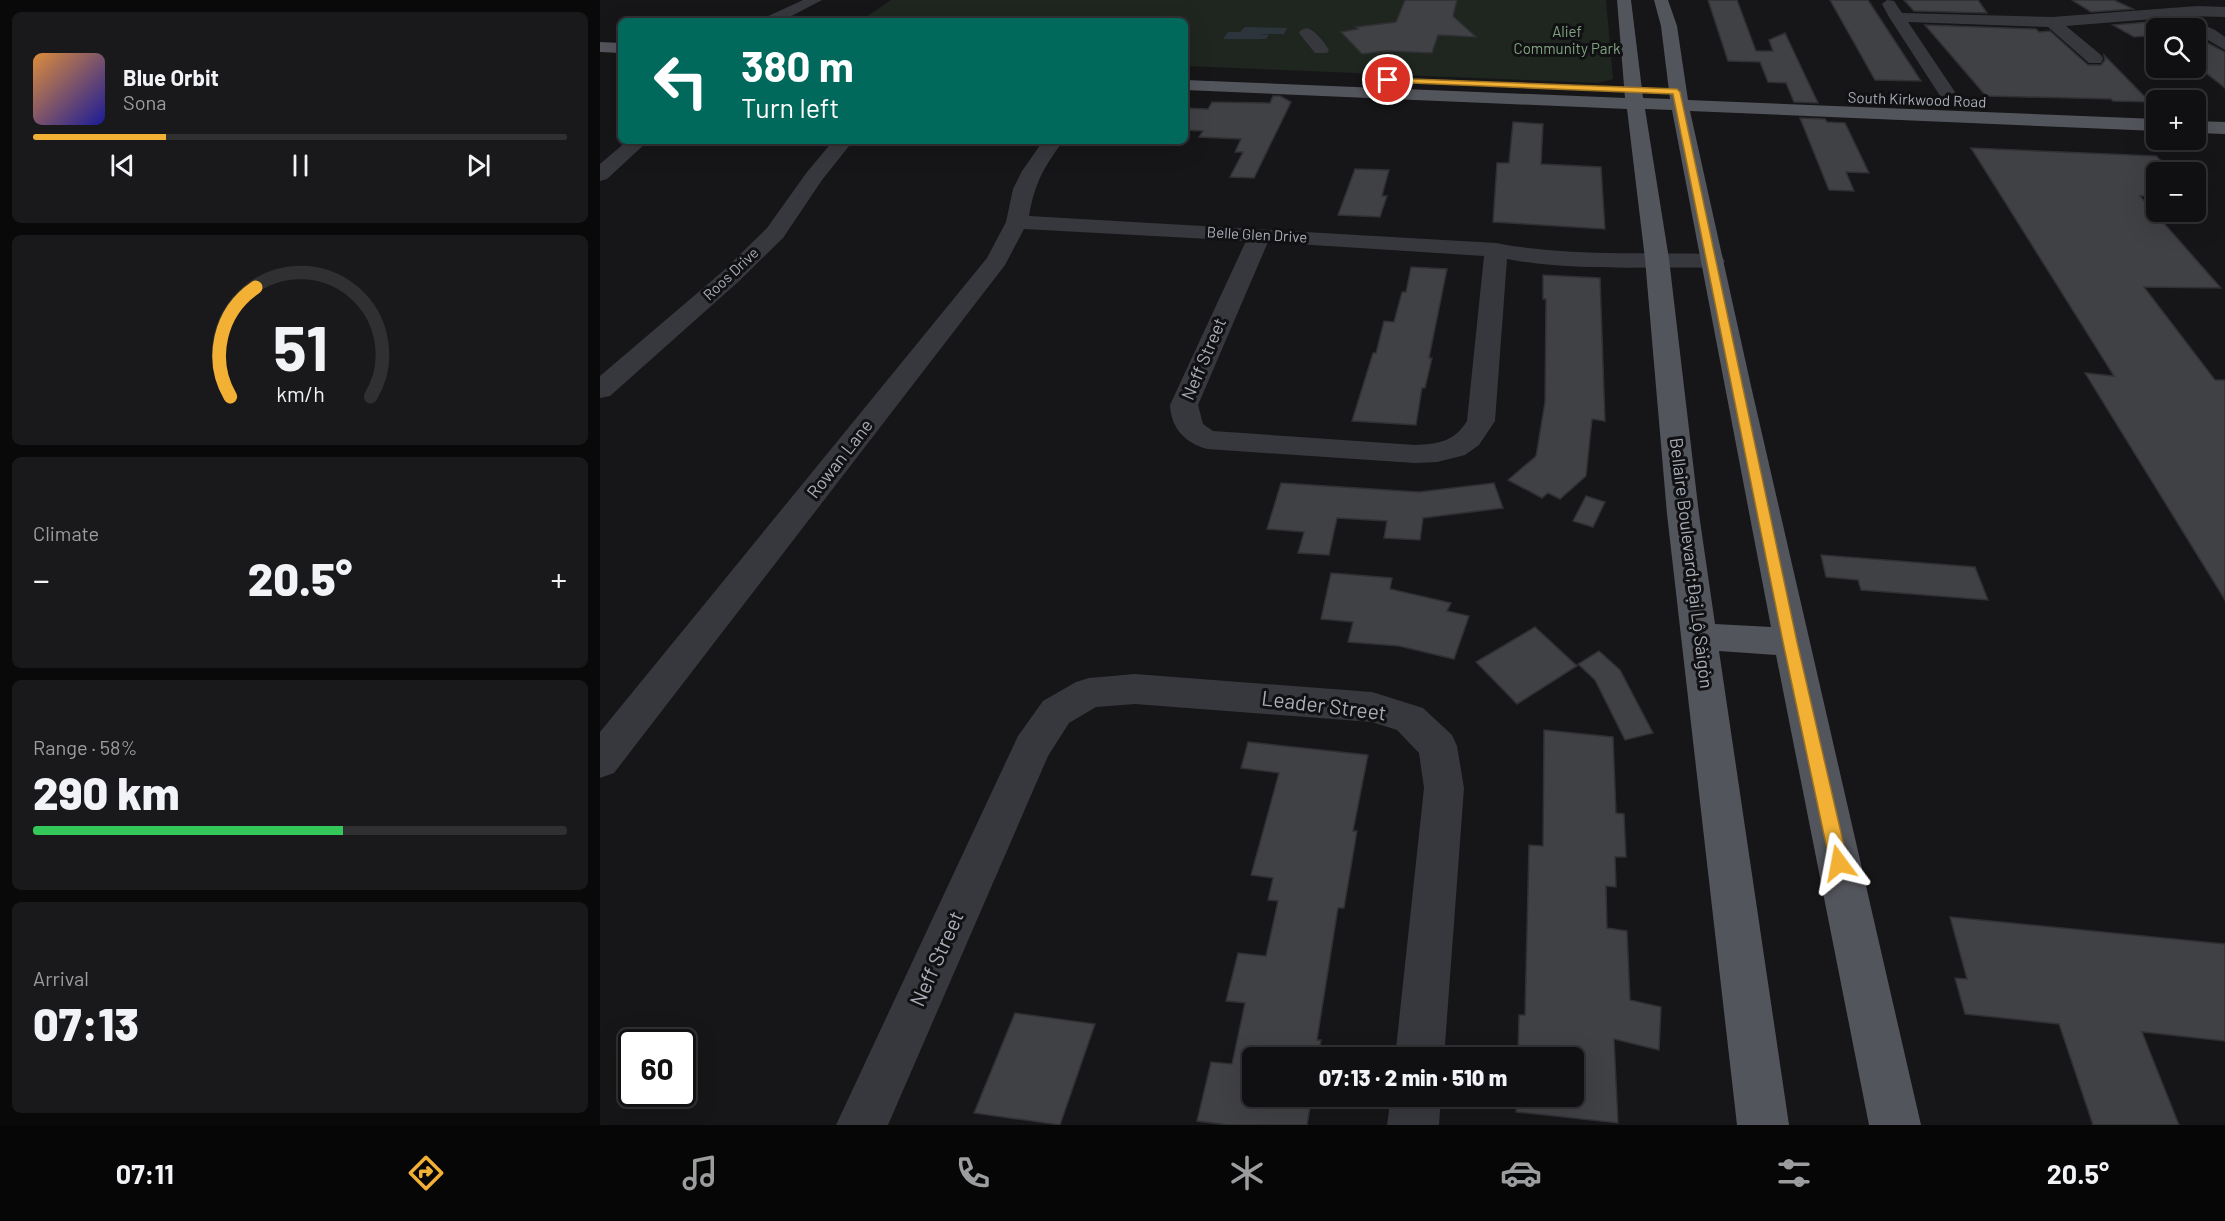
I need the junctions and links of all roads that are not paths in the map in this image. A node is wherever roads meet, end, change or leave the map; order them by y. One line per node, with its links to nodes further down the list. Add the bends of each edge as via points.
1 (815, 0): 8 (street)
2 (1624, 0): 21 (main road, Bellaire Boulevard;Đại Lộ Sàigòn)
3 (1661, 0): 22 (main road, via 1669,26)
4 (1887, 0): 7 (street)
5 (2225, 12): 6 (street)
6 (2167, 14): 9 (street); 11 (street, via 2209,33)
7 (1897, 17): 9 (street); 23 (street)
8 (776, 18)
9 (2052, 22): 15 (street)
10 (1307, 33): 14 (street)
11 (2225, 45)
12 (600, 47): 13 (main road)
13 (618, 48)
14 (1321, 50)
15 (2095, 59)
16 (600, 61): 17 (main road)
17 (618, 61)
18 (1188, 71): 19 (main road)
19 (1340, 84): 20 (main road); 21 (main road, South Kirkwood Road)
20 (1188, 85)
21 (1634, 97): 22 (main road, South Kirkwood Road); 39 (main road, Bellaire Boulevard;Đại Lộ Sàigòn)
22 (1678, 98): 24 (main road, South Kirkwood Road); 40 (main road)
23 (1952, 101): 24 (main road, South Kirkwood Road); 25 (main road, South Kirkwood Road)
24 (1915, 107): 28 (main road, South Kirkwood Road)
25 (2146, 109)
26 (2206, 111): 27 (main road)
27 (2225, 112)
28 (2146, 124)
29 (2206, 127): 30 (main road)
30 (2225, 128)
31 (841, 144): 41 (street, Roos Drive, via 775,233)
32 (1051, 144): 36 (street, Rowan Lane, via 1023,189)
33 (632, 146): 34 (street); 35 (street)
34 (600, 149)
35 (600, 175)
36 (1017, 222): 37 (street, Belle Glen Drive); 44 (street, Rowan Lane, via 997,260)
37 (1260, 235): 38 (street, Belle Glen Drive); 38 (street, Neff Street, via 1184,405 1184,417 1196,435 1207,440 1433,454 1459,448 1481,421)
38 (1496, 250): 39 (street, Belle Glen Drive, via 1526,257 1626,262)
39 (1657, 259): 40 (street, Belle Glen Drive); 42 (main road, Bellaire Boulevard;Đại Lộ Sàigòn, via 1683,514)
40 (1713, 261): 43 (main road)
41 (600, 390)
42 (1701, 637): 43 (main road); 50 (main road, Bellaire Boulevard;Đại Lộ Sàigòn)
43 (1790, 642): 51 (main road)
44 (600, 761)
45 (1012, 793): 46 (street, Leader Street, via 1032,748 1056,712 1089,693 1135,689 1372,707 1410,719 1438,746 1444,788); 48 (street, Neff Street)
46 (1420, 1047)
47 (1415, 1107): 49 (street)
48 (862, 1125)
49 (1413, 1125)
50 (1763, 1125)
51 (1895, 1125)

